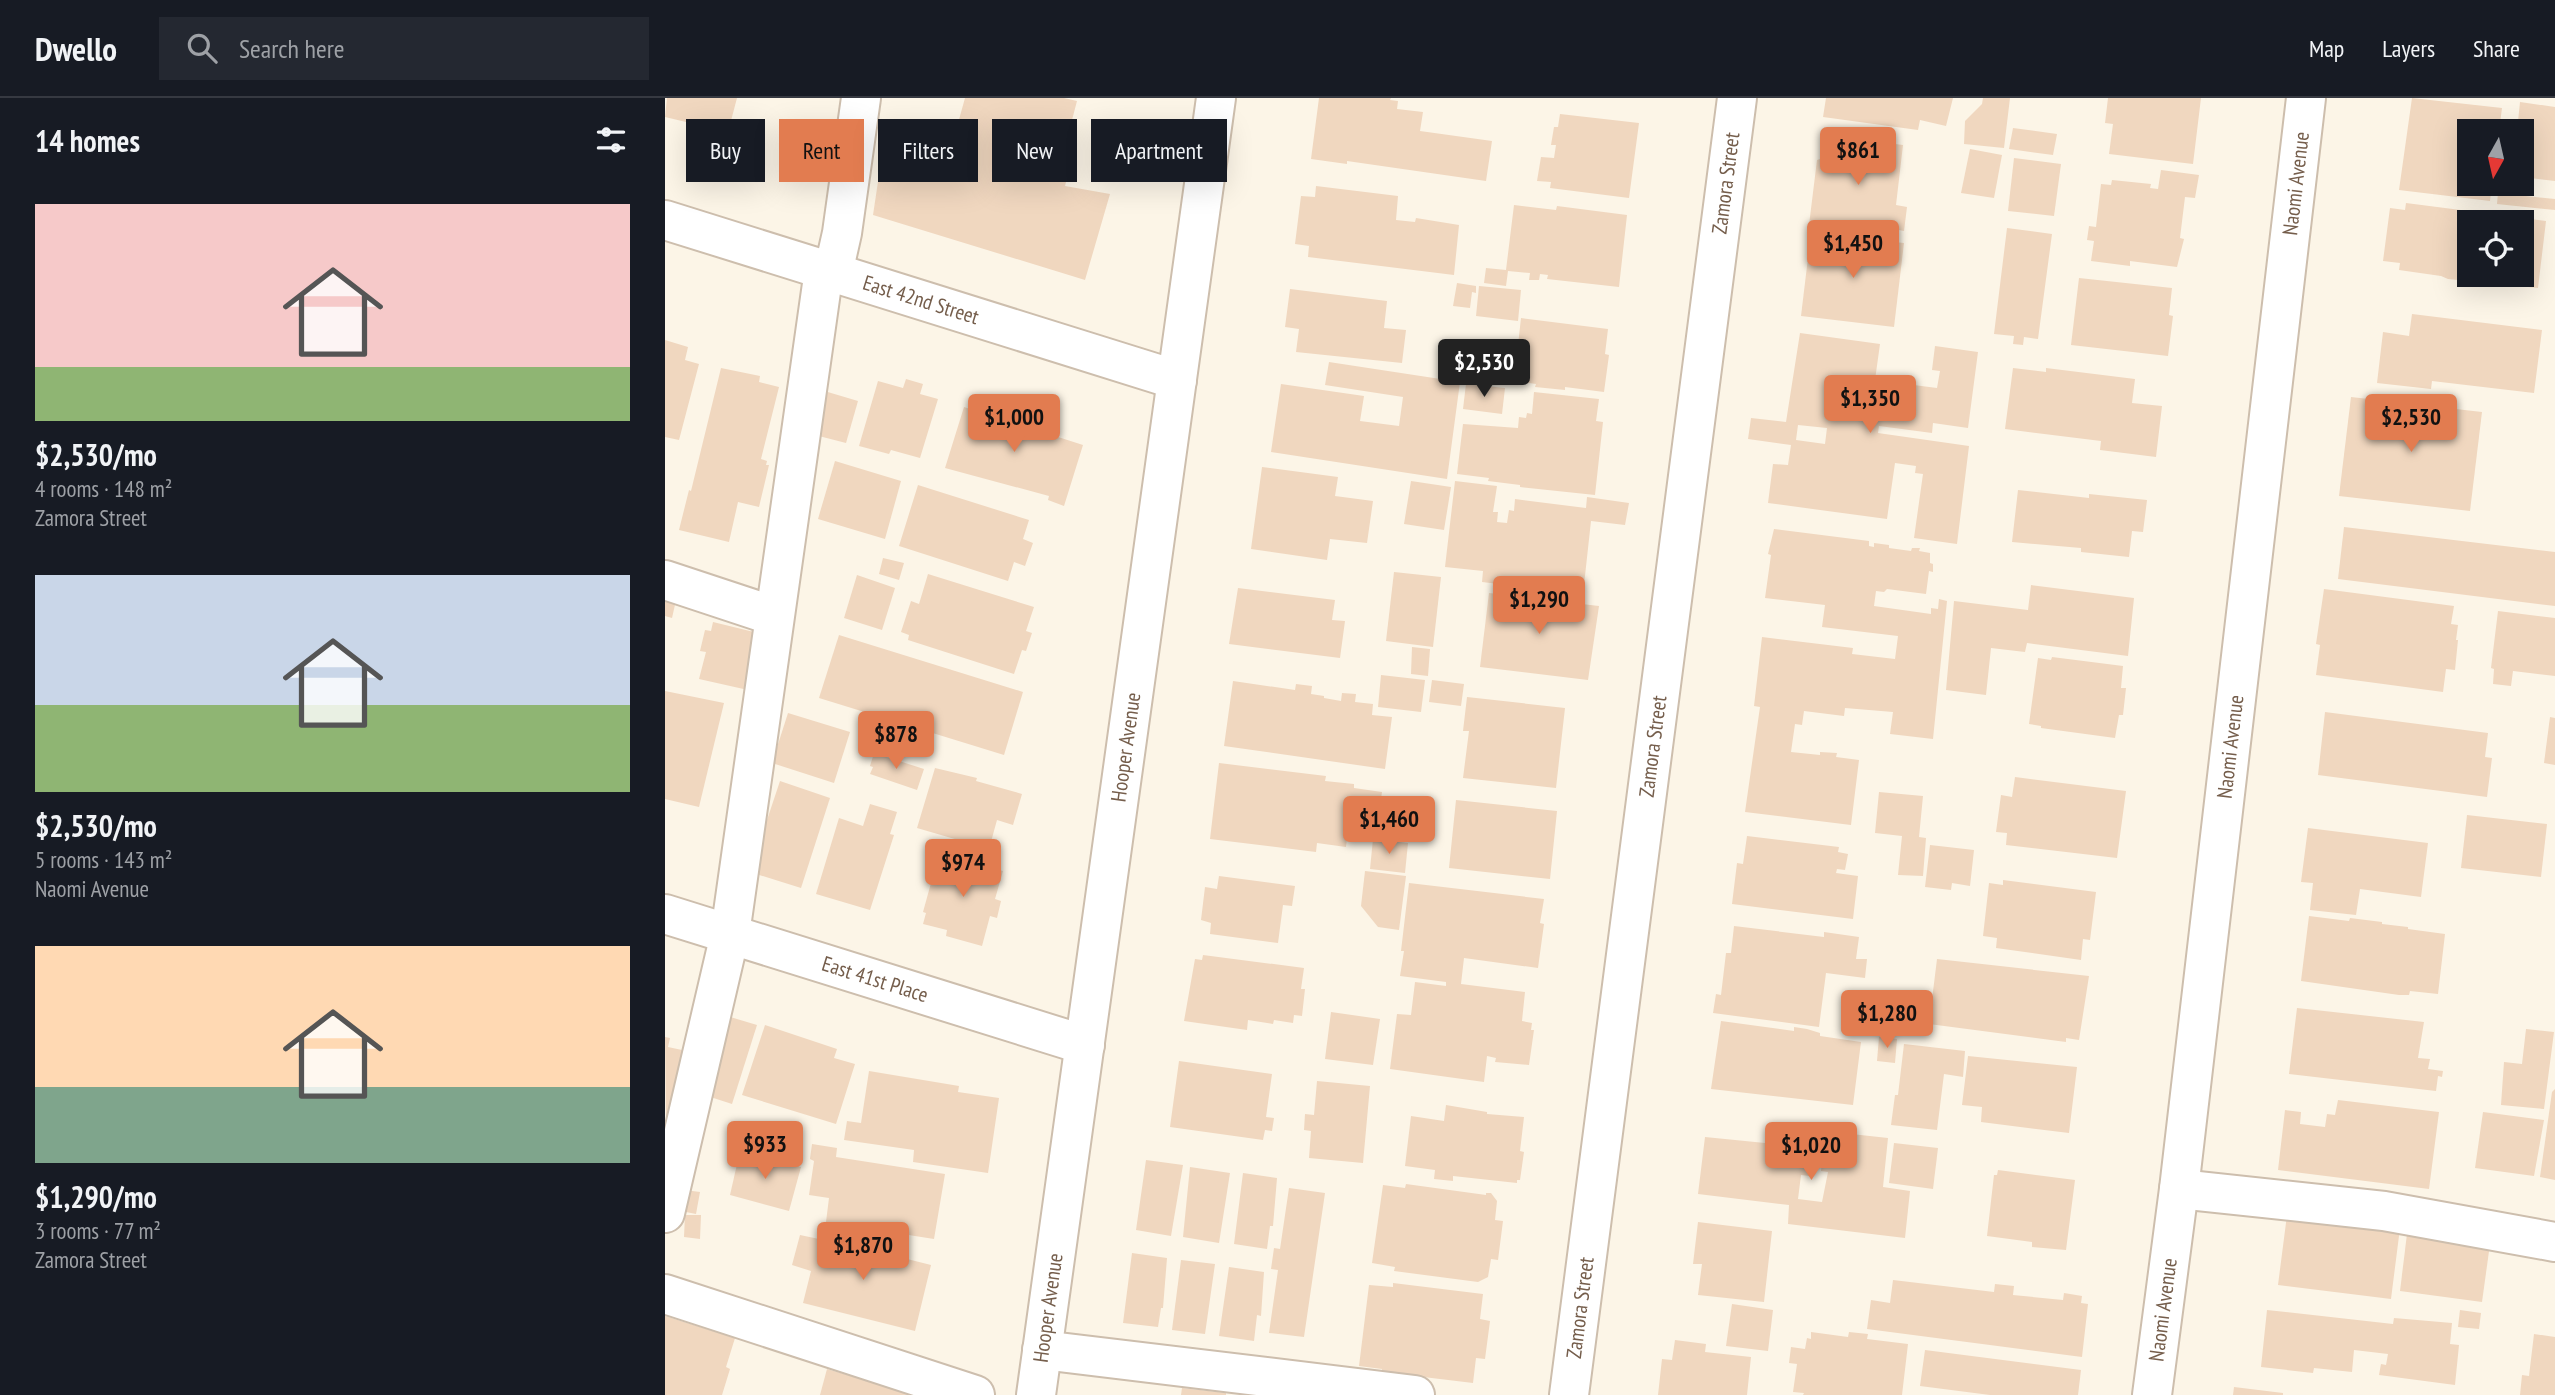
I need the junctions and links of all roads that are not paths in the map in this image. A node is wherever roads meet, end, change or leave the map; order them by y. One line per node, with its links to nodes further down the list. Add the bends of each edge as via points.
1 (862, 98): 6 (street, via 842,233)
2 (1216, 98): 7 (street, Hooper Avenue)
3 (1737, 98): 21 (street, Zamora Street)
4 (2306, 98): 13 (street, Naomi Avenue)
5 (665, 220): 6 (street, East 42nd Street)
6 (829, 271): 7 (street, East 42nd Street); 9 (street)
7 (1177, 380): 12 (street, Hooper Avenue)
8 (665, 580): 9 (street)
9 (774, 616): 11 (street)
10 (665, 914): 11 (street, East 41st Place)
11 (730, 934): 12 (street, East 41st Place); 14 (street)
12 (1084, 1045): 17 (street, Hooper Avenue)
13 (2179, 1189): 15 (street, via 2383,1211); 22 (street, Naomi Avenue)
14 (665, 1213)
15 (2555, 1242)
16 (665, 1294): 18 (street)
17 (1042, 1350): 19 (street, Hooper Avenue); 20 (street)
18 (975, 1395)
19 (1036, 1395)
20 (1415, 1395)
21 (1569, 1395)
22 (2153, 1395)

